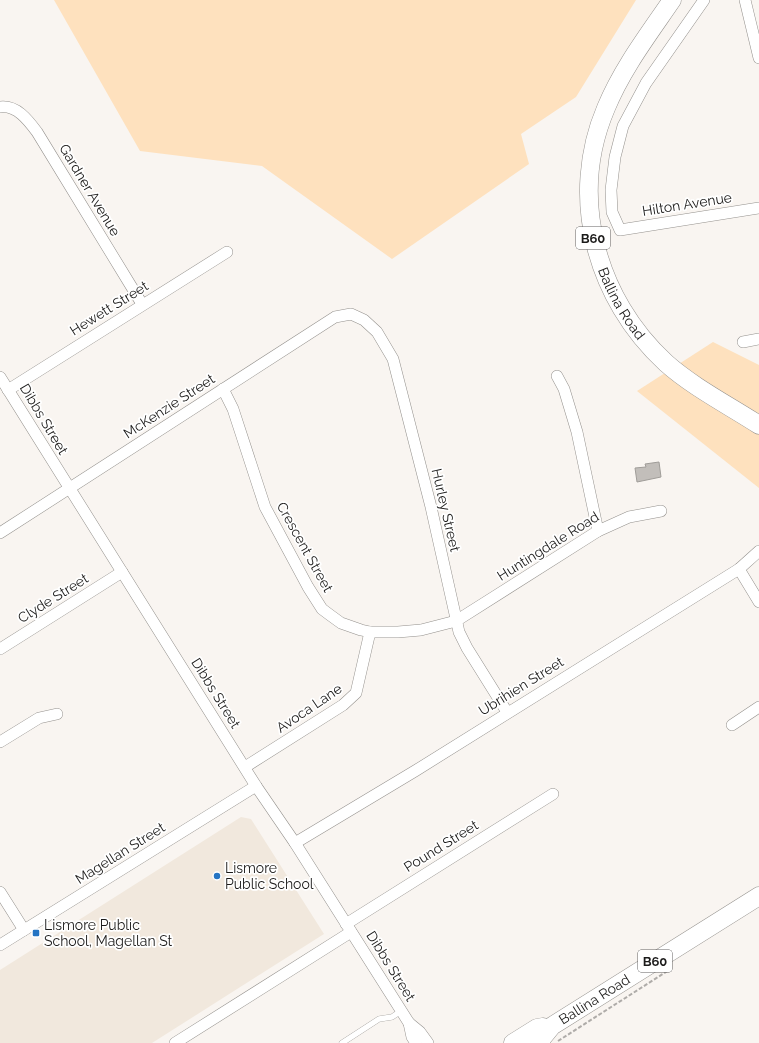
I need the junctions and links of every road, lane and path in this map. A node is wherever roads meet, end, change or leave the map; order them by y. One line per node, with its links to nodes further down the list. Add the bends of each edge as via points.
1 (672, 0): 16 (main road, Ballina Road / B60, via 623,72 599,127 588,184 594,243 605,276 623,311 655,352 686,378)
2 (704, 0): 6 (street, Hilton Avenue, via 646,83 623,126 615,157 611,190 612,212 620,230)
3 (745, 0): 4 (street)
4 (759, 58)
5 (0, 106): 8 (street, Gardner Avenue, via 11,108 28,120)
6 (759, 208)
7 (227, 252): 8 (street, Hewett Street)
8 (142, 304): 15 (street, Hewett Street)
9 (358, 316): 14 (street, McKenzie Street, via 347,314 335,317); 25 (street, Hurley Street, via 377,332 393,359 431,508)
10 (759, 339): 11 (street)
11 (743, 342)
12 (557, 376): 19 (street, via 564,389 577,432)
13 (0, 377): 15 (street, Dibbs Street)
14 (223, 389): 17 (street, McKenzie Street); 26 (street, Crescent Street, via 233,409 265,507 315,598 322,609 336,620)
15 (8, 390): 17 (street, Dibbs Street)
16 (759, 425)
17 (69, 489): 20 (street, McKenzie Street); 23 (street, Dibbs Street)
18 (661, 511): 19 (street, Huntingdale Road, via 629,517)
19 (598, 531): 25 (street, Huntingdale Road)
20 (0, 533)
21 (759, 550): 22 (street, Ubrihien Street)
22 (739, 569): 24 (street); 29 (street, Ubrihien Street)
23 (122, 572): 27 (street, Clyde Street); 33 (street, Dibbs Street)
24 (759, 602)
25 (456, 621): 26 (street, Crescent Street, via 422,630); 29 (street, Hurley Street, via 467,648)
26 (370, 632): 33 (street, Avoca Lane, via 354,697)
27 (0, 649)
28 (759, 708): 31 (street)
29 (507, 712): 36 (street, Ubrihien Street)
30 (57, 714): 32 (street, via 39,718)
31 (732, 725)
32 (0, 742)
33 (245, 767): 34 (street, Dibbs Street)
34 (256, 786): 36 (street, Dibbs Street); 40 (street, Magellan Street)
35 (552, 794): 39 (street, Pound Street)
36 (295, 843): 39 (street, Dibbs Street)
37 (0, 892): 40 (street)
38 (759, 896): 45 (main road, Ballina Road / B60)
39 (349, 928): 43 (street, Dibbs Street); 46 (street, Pound Street)
40 (24, 930): 41 (street, Magellan Street)
41 (0, 945)
42 (672, 968): 45 (path)
43 (401, 1011): 44 (street, Dibbs Street); 47 (lane, via 392,1017 379,1020)
44 (409, 1023): 48 (street, Dibbs Street); 49 (street, Dibbs Street)
45 (554, 1035): 50 (main road, Ballina Road / B60, via 538,1028); 51 (main road, Ballina Road / B60, via 543,1037)
46 (176, 1043)
47 (342, 1043)
48 (416, 1043)
49 (428, 1043)
50 (513, 1043)
51 (534, 1043)

